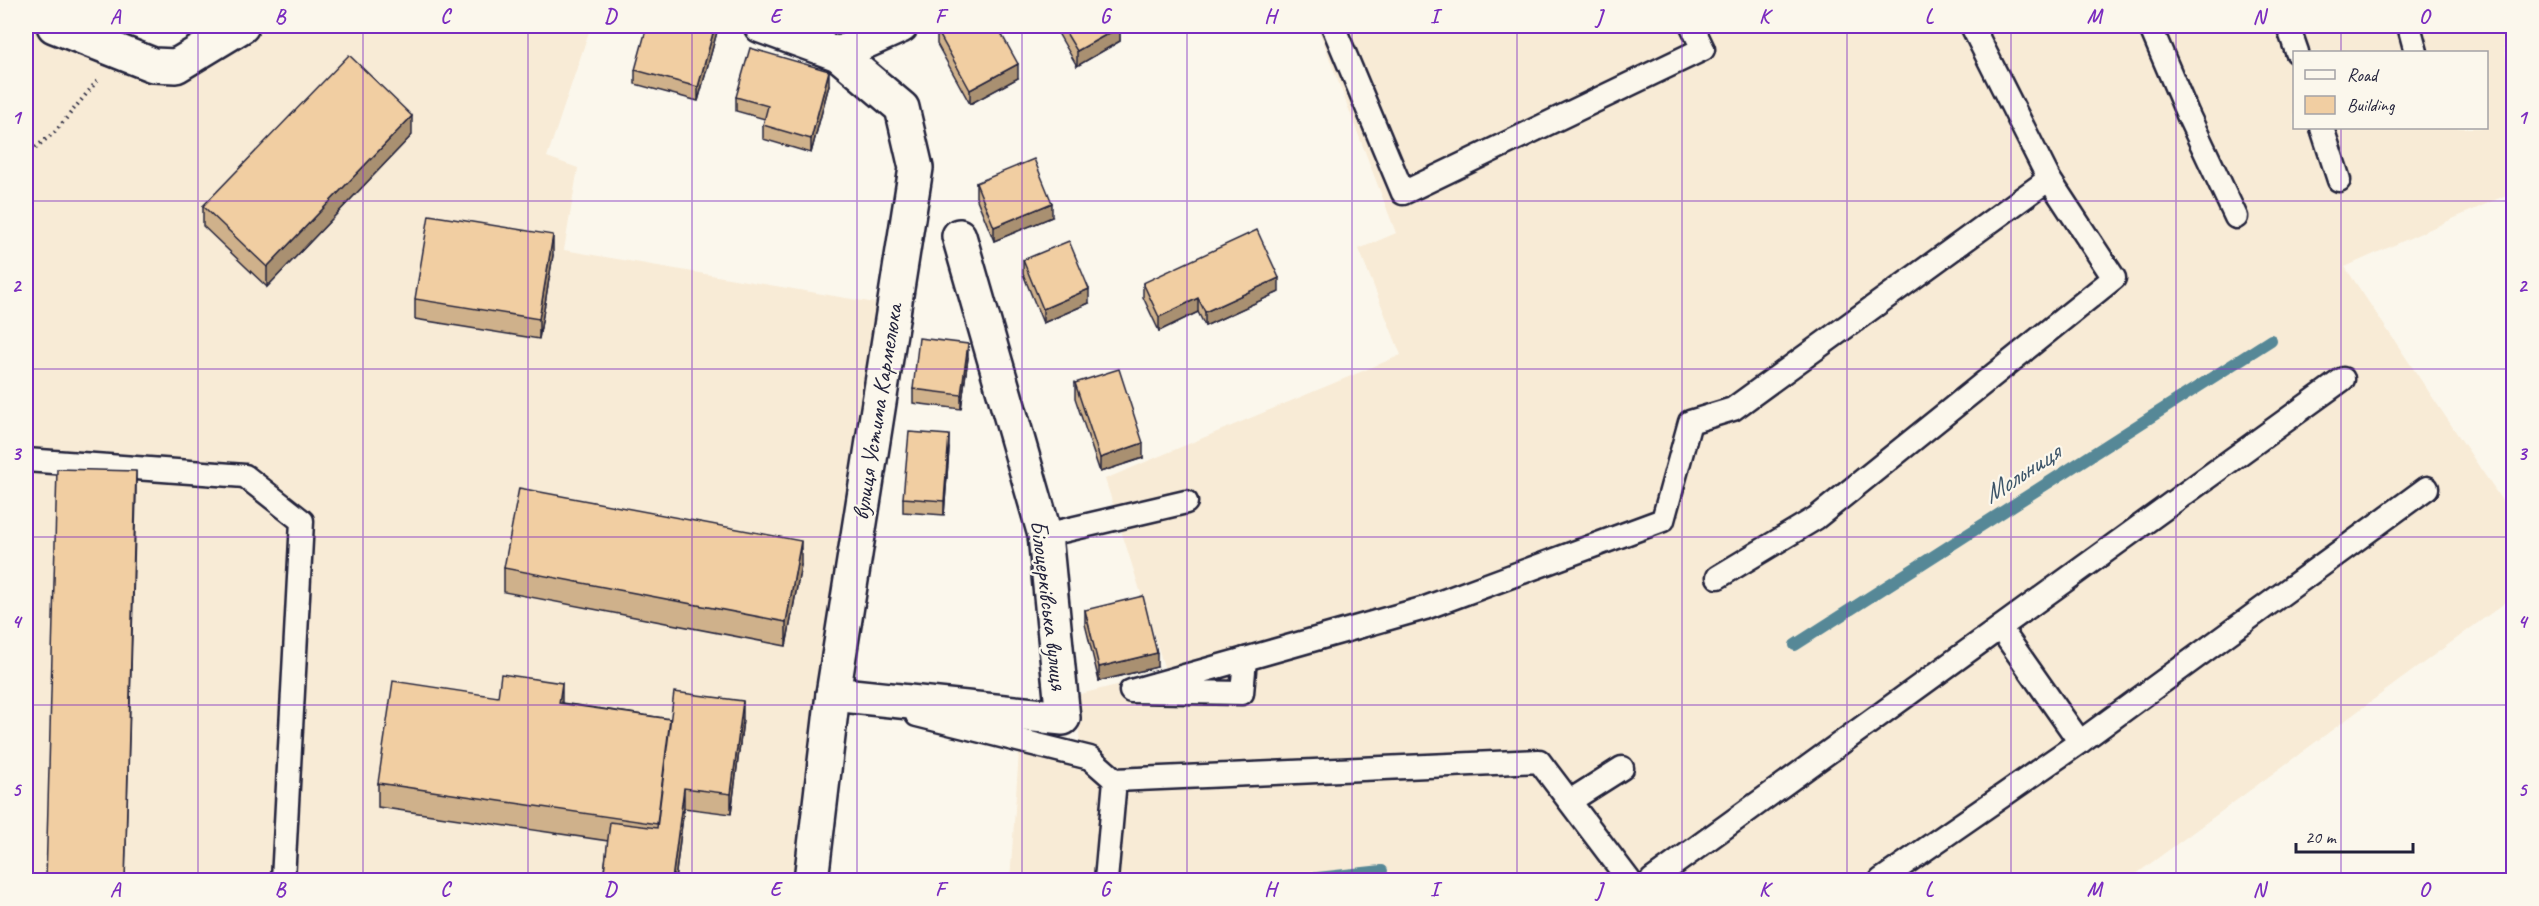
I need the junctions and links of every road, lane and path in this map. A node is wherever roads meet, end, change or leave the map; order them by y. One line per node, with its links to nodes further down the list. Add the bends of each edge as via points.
1 (54, 26): 13 (street)
2 (242, 26): 13 (street, via 176,66 153,65)
3 (761, 26): 14 (street, вулиця Устима Кармелюка)
4 (901, 26): 14 (street)
5 (1333, 26): 6 (lane, via 1403,193 1703,49)
6 (1692, 26)
7 (1972, 26): 17 (lane)
8 (2150, 26): 19 (lane)
9 (2288, 26): 11 (lane)
10 (2409, 26): 12 (lane)
11 (2297, 51)
12 (2416, 51)
13 (120, 53): 16 (path, via 55,132)
14 (838, 54): 29 (street, вулиця Устима Кармелюка, via 902,108 916,168)
15 (2322, 129): 18 (lane)
16 (26, 154)
17 (2049, 179): 26 (lane, via 2114,278 1816,518); 28 (lane, via 1734,409 1690,422 1663,520 1425,608)
18 (2339, 180)
19 (2236, 217)
20 (959, 236): 25 (street, Білоцерківська вулиця)
21 (2343, 379): 27 (lane)
22 (26, 460): 34 (lane, via 245,476 302,521)
23 (2427, 488): 30 (lane)
24 (1186, 502): 25 (lane)
25 (1044, 535): 29 (street, Білоцерківська вулиця, via 1063,718)
26 (1718, 577)
27 (2000, 628): 30 (lane); 38 (lane)
28 (1245, 659)
29 (833, 694): 32 (lane, via 1090,758); 35 (street, вулиця Устима Кармелюка)
30 (2080, 742): 39 (lane)
31 (1622, 768): 33 (lane)
32 (1115, 780): 33 (lane, via 1539,761); 36 (lane)
33 (1570, 801): 37 (lane)
34 (283, 880)
35 (811, 880)
36 (1106, 880)
37 (1629, 880)
38 (1652, 880)
39 (1881, 880)

